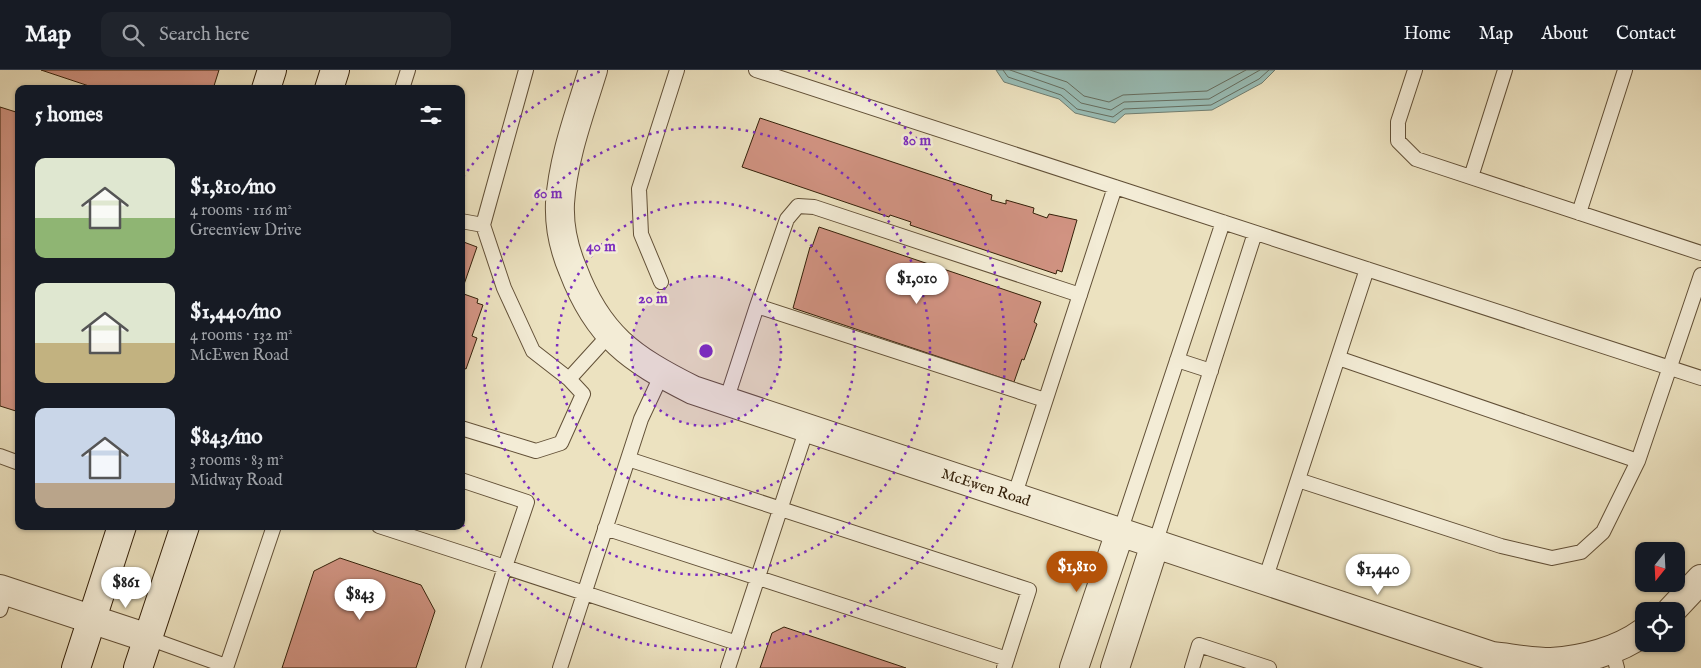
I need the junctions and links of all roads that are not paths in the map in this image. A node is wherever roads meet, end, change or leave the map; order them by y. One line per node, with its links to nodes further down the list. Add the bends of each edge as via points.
1 (272, 70): 11 (street)
2 (335, 70): 12 (street)
3 (408, 70): 13 (lane)
4 (526, 70): 19 (lane)
5 (593, 70): 27 (street, McEwen Road, via 567,158 560,204 564,246 583,297)
6 (677, 70): 24 (lane, via 639,189 641,234)
7 (1415, 70): 14 (lane, via 1398,122 1398,141 1416,159)
8 (1505, 70): 14 (lane)
9 (1625, 70): 16 (lane)
10 (762, 71): 15 (lane)
11 (267, 85)
12 (330, 85)
13 (403, 85)
14 (1471, 178): 16 (lane)
15 (1115, 187): 18 (lane); 25 (lane)
16 (1578, 213): 21 (lane)
17 (465, 222): 19 (lane)
18 (1223, 222): 20 (lane); 29 (lane)
19 (483, 225): 34 (lane, via 504,288 533,351)
20 (1255, 233): 22 (lane); 31 (lane)
21 (1701, 253)
22 (1367, 269): 28 (lane); 30 (lane)
23 (1701, 274): 30 (lane)
24 (661, 282)
25 (1080, 294): 26 (lane, via 814,207 798,206 787,219); 35 (lane)
26 (757, 306): 35 (lane); 36 (lane)
27 (609, 335): 32 (street, McEwen Road, via 635,358); 34 (lane)
28 (1338, 358): 42 (lane); 43 (lane)
29 (1177, 360): 31 (lane); 52 (lane)
30 (1671, 368): 33 (lane); 42 (lane)
31 (1211, 371): 53 (lane)
32 (662, 374): 36 (street, McEwen Road, via 693,390); 40 (lane, via 641,419)
33 (1701, 378)
34 (569, 380): 38 (lane, via 583,394 561,442 536,451)
35 (1045, 400): 45 (lane)
36 (726, 401): 37 (street, McEwen Road)
37 (807, 428): 45 (street, McEwen Road); 46 (lane)
38 (465, 429)
39 (0, 456): 41 (lane)
40 (628, 459): 46 (lane); 47 (lane)
41 (15, 461)
42 (1638, 461): 43 (lane, via 1603,532 1581,552 1552,558 1501,546)
43 (1298, 480): 57 (lane)
44 (465, 481): 54 (lane, via 527,502)
45 (1014, 497): 52 (street, McEwen Road)
46 (780, 509): 55 (lane); 67 (lane, via 1029,590)
47 (605, 528): 55 (lane); 58 (lane)
48 (121, 530): 61 (street)
49 (184, 530): 62 (street)
50 (273, 530): 68 (lane)
51 (391, 530): 54 (lane)
52 (1120, 532): 53 (street, McEwen Road); 74 (street)
53 (1155, 544): 57 (street, McEwen Road); 75 (street)
54 (505, 568): 58 (lane); 71 (lane)
55 (758, 578): 64 (lane); 67 (lane)
56 (1701, 579): 60 (street)
57 (1265, 580): 65 (street, McEwen Road)
58 (584, 593): 64 (lane); 72 (lane)
59 (2, 597): 61 (street)
60 (1679, 602)
61 (92, 620): 62 (street); 69 (street)
62 (148, 638): 68 (lane); 70 (street)
63 (1635, 640): 66 (street, McEwen Road)
64 (737, 643): 73 (lane)
65 (1472, 659): 66 (street, McEwen Road, via 1492,656 1550,662 1589,656)
66 (1614, 659)
67 (1005, 663)
68 (226, 667)
69 (76, 668)
70 (138, 668)
71 (473, 668)
72 (560, 668)
73 (728, 668)
74 (1074, 668)
75 (1115, 668)
76 (1192, 668): 77 (lane, via 1199,645)
77 (1270, 668)

